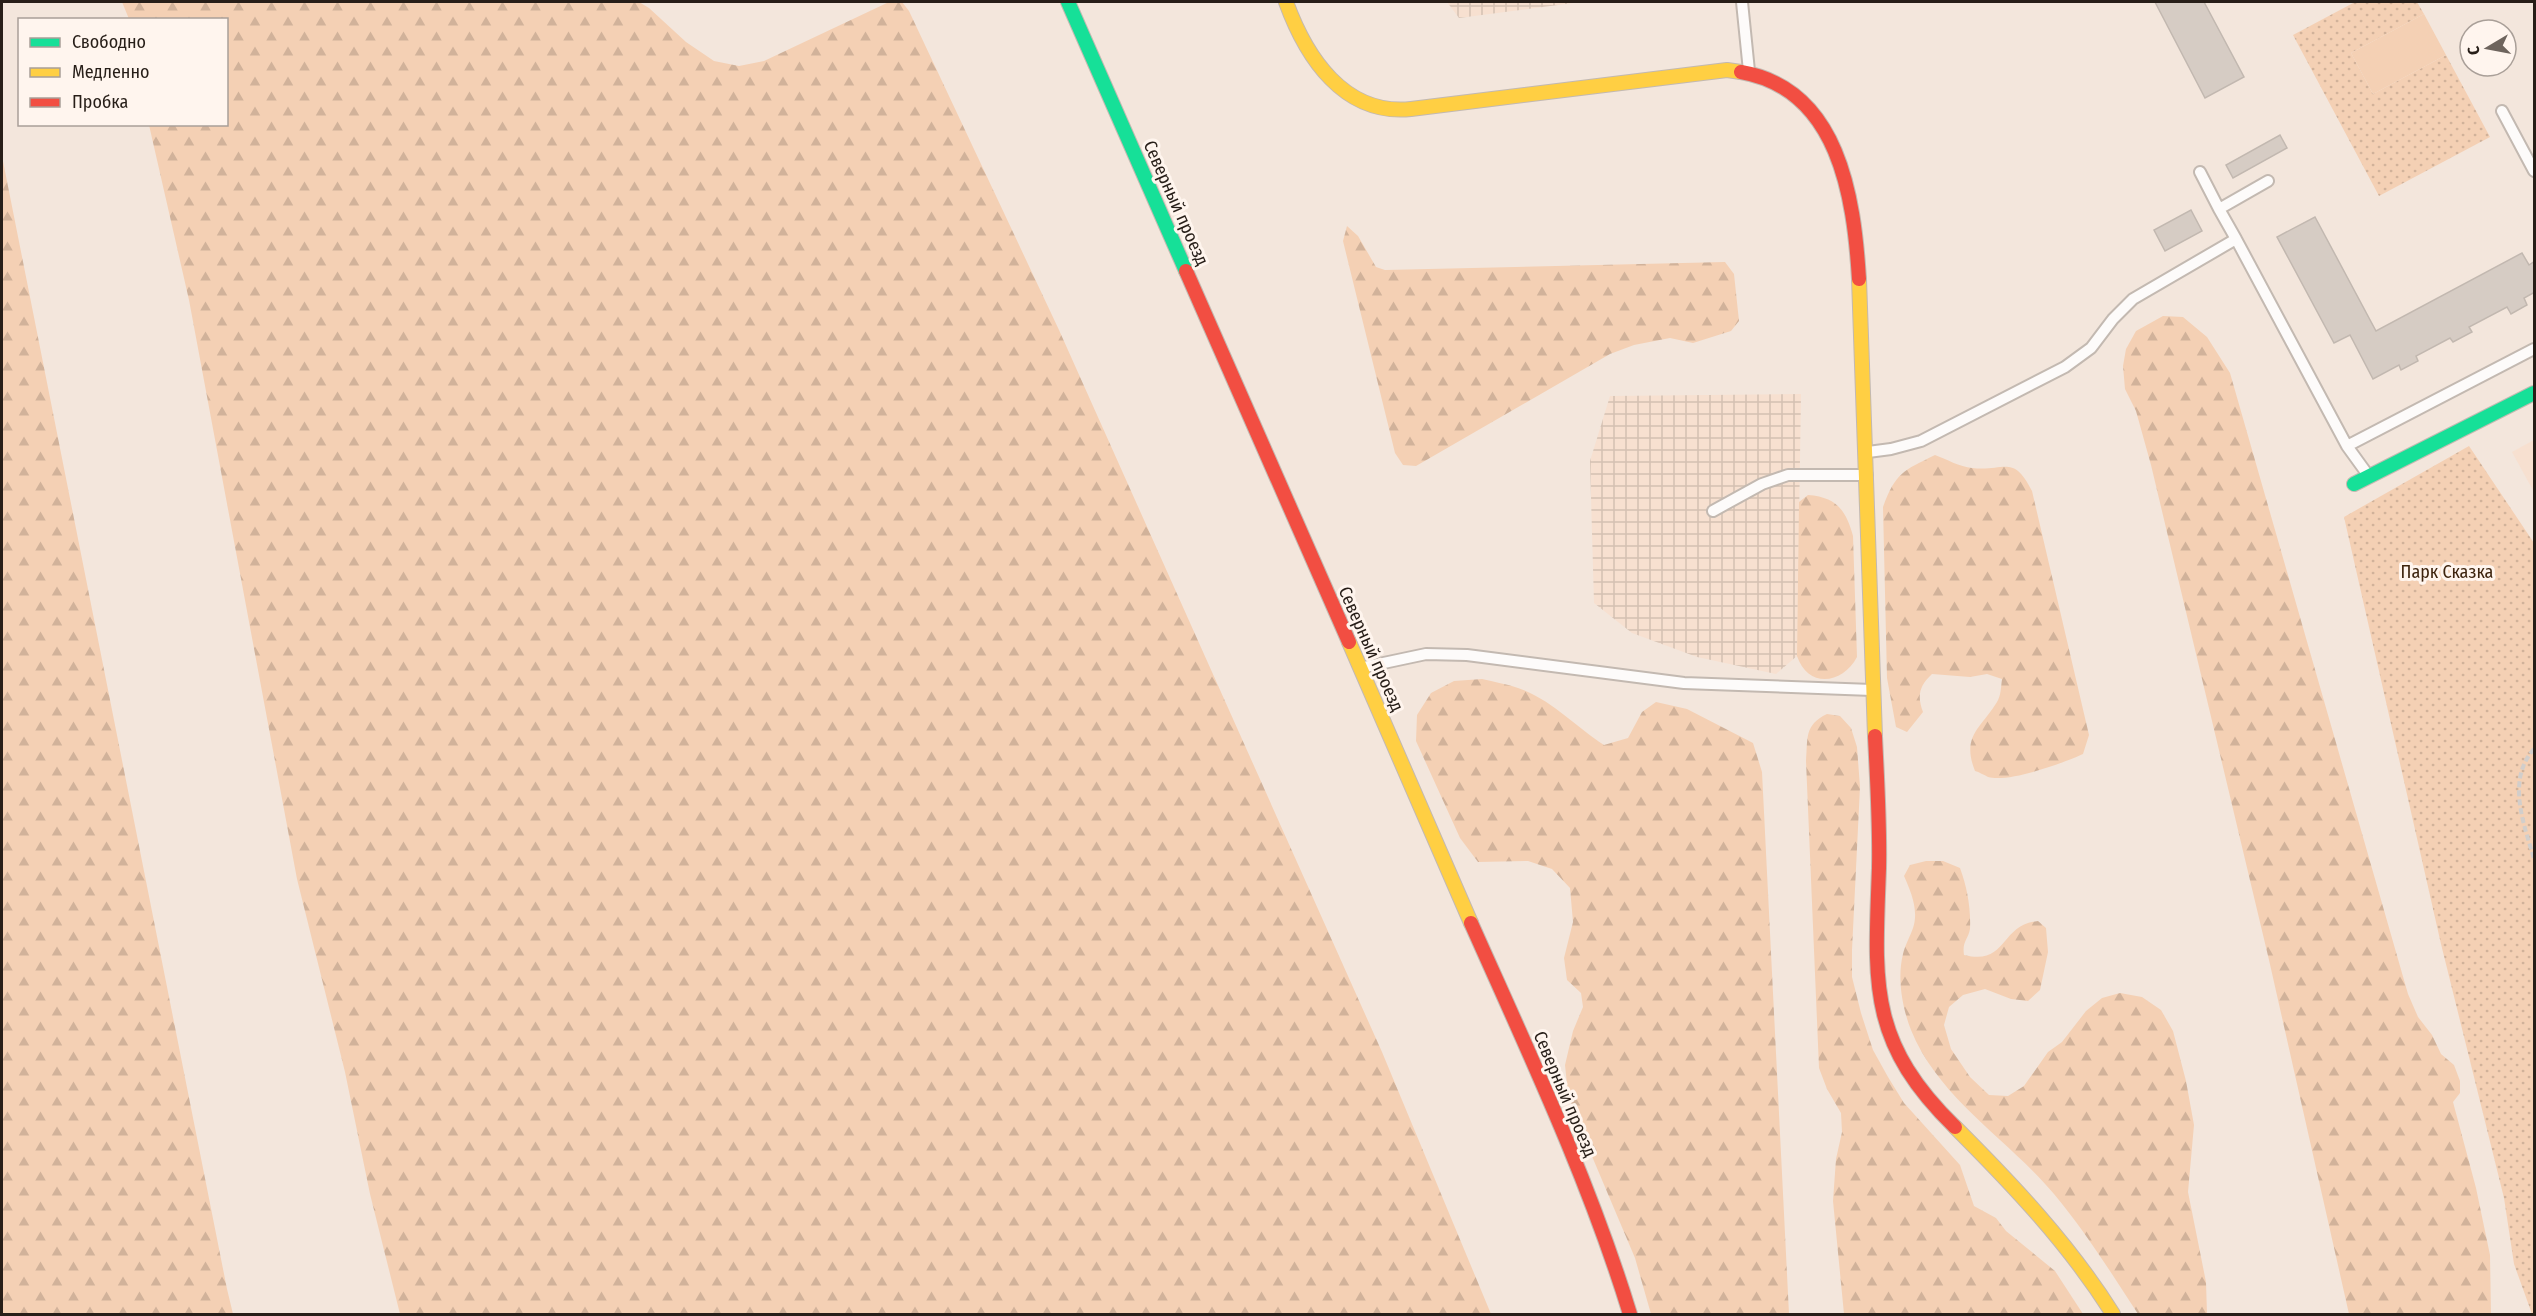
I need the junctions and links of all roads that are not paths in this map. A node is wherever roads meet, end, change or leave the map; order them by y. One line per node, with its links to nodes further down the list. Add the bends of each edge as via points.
1 (1068, 2): 19 (street, Северный проезд)
2 (1286, 2): 4 (street, via 1310,57 1331,83 1355,99 1391,109 1700,73)
3 (1742, 2): 4 (lane)
4 (1749, 71): 14 (street, via 1792,93 1806,106 1830,139 1842,170 1859,274)
5 (2502, 111): 6 (lane)
6 (2535, 171)
7 (2200, 172): 9 (lane)
8 (2268, 181): 9 (lane)
9 (2219, 209): 10 (lane)
10 (2236, 239): 13 (lane); 14 (lane, via 2133,299 2091,348 2064,367 1921,441)
11 (2535, 349): 13 (lane)
12 (2535, 393): 16 (street)
13 (2347, 446): 16 (lane)
14 (1868, 452): 15 (street)
15 (1868, 475): 18 (lane, via 1788,476 1762,484); 20 (street)
16 (2368, 477): 17 (street)
17 (2354, 484)
18 (1713, 511)
19 (1359, 668): 20 (lane, via 1426,654 1467,654 1684,682); 21 (street, Северный проезд, via 1549,1100 1614,1262)
20 (1872, 690): 22 (street, via 1880,857 1875,965 1878,992 1897,1053 1936,1112 2030,1204)
21 (1630, 1314)
22 (2113, 1314)

